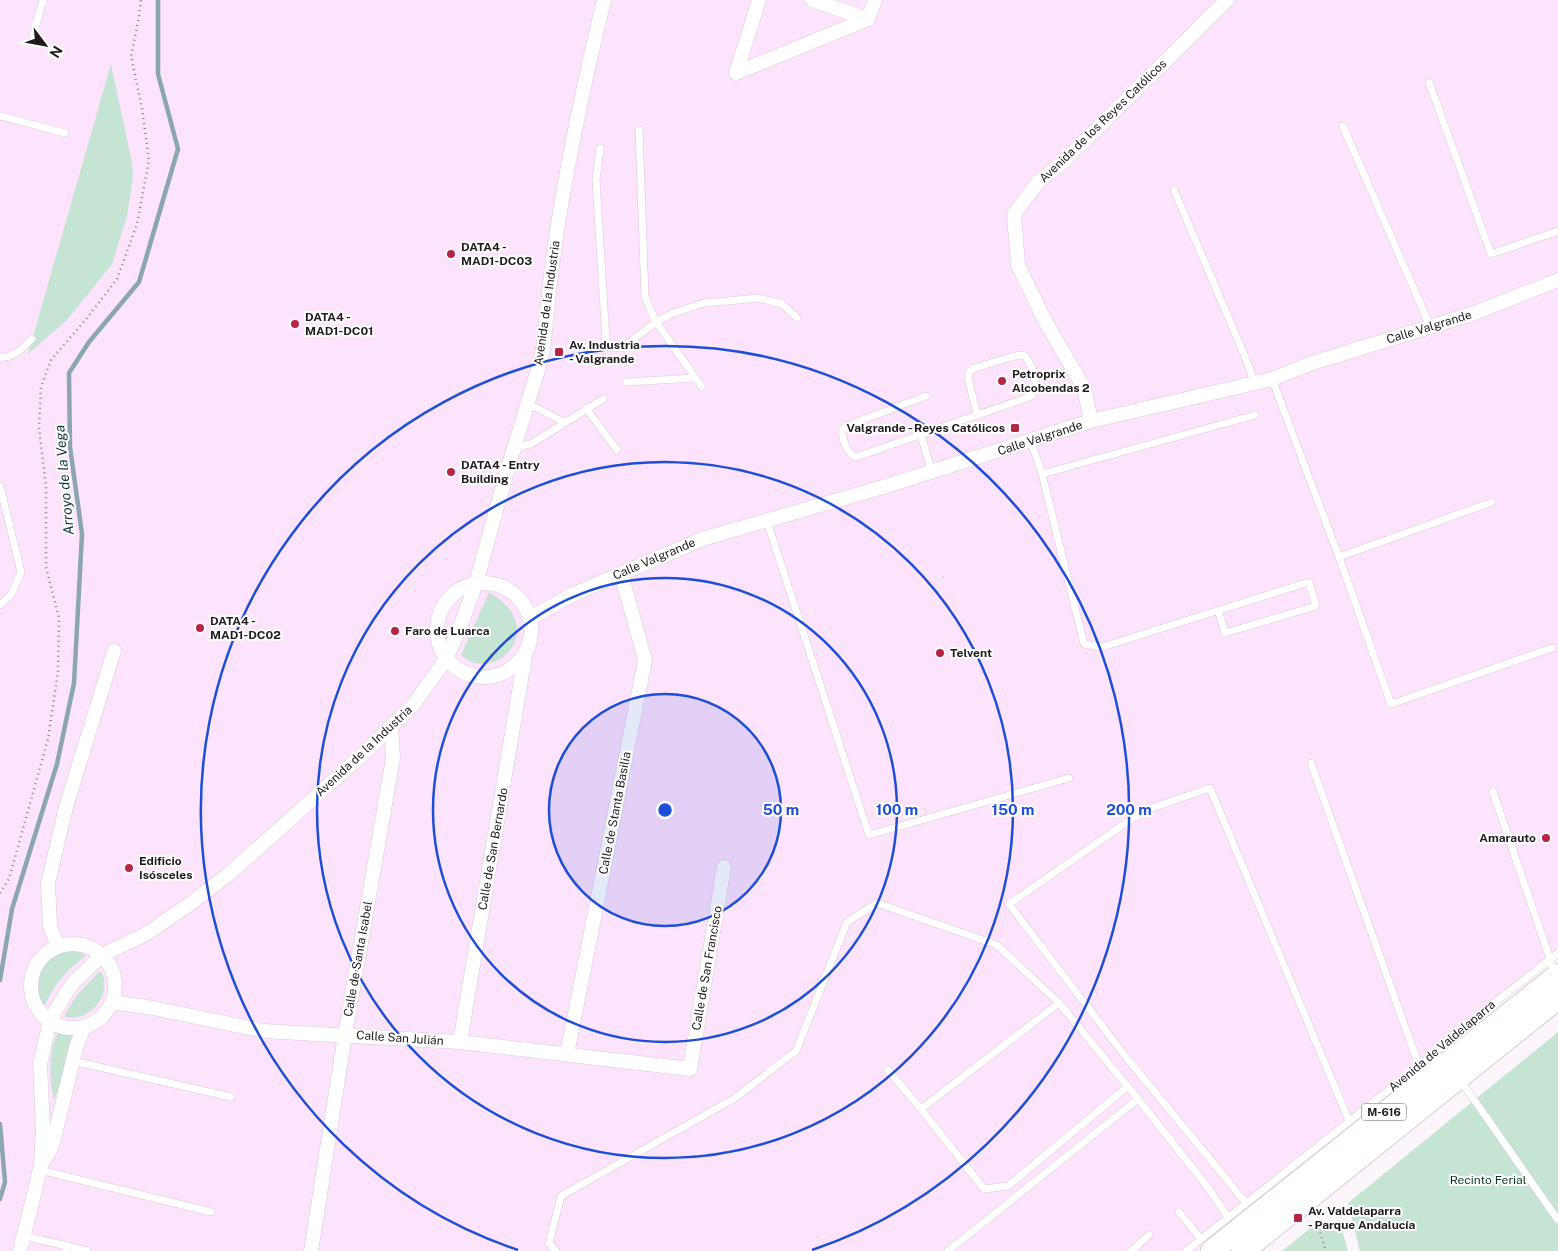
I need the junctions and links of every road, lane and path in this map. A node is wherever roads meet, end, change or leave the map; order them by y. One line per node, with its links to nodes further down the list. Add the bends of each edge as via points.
1 (43, 0): 9 (lane)
2 (141, 0): 61 (path, via 130,56 142,109 148,160 137,224 117,279 52,360 40,387 39,427 46,487 46,567 59,618 58,672 48,738 9,879)
3 (604, 0): 31 (street, Avenida de la Industria, via 571,149 543,349)
4 (759, 0): 8 (street, via 736,73)
5 (812, 0): 8 (street)
6 (875, 0): 8 (street)
7 (1227, 0): 35 (street, Avenida de los Reyes Católicos, via 1063,162 1038,182 1014,214 1018,265 1045,321 1084,388)
8 (868, 19)
9 (33, 36)
10 (1428, 82): 17 (lane, via 1491,254)
11 (0, 116): 14 (lane)
12 (1343, 126): 21 (lane)
13 (639, 130): 20 (lane, via 645,297)
14 (65, 133)
15 (600, 148): 20 (lane, via 596,180 606,340 611,347 622,348)
16 (1174, 190): 27 (lane)
17 (1558, 231)
18 (1558, 280): 21 (street, Calle Valgrande, via 1472,314)
19 (797, 318): 20 (lane, via 782,304 759,298 705,303)
20 (656, 322): 24 (lane)
21 (1430, 326): 25 (street, Calle Valgrande, via 1312,363)
22 (32, 339): 23 (lane, via 17,353)
23 (0, 357)
24 (695, 378): 26 (lane); 28 (lane)
25 (1272, 380): 27 (street, Calle Valgrande); 46 (lane)
26 (626, 382)
27 (1255, 384): 35 (street, Calle Valgrande)
28 (702, 387)
29 (926, 396): 37 (lane, via 846,426 842,431 854,456)
30 (603, 399): 32 (lane)
31 (528, 403): 36 (lane); 39 (street, Avenida de la Industria)
32 (586, 408): 36 (lane); 40 (lane)
33 (977, 414): 33 (lane, via 968,378 970,372 974,368 1024,356 1036,384 1032,396); 37 (lane)
34 (1255, 415): 42 (lane)
35 (1091, 421): 38 (street, Calle Valgrande)
36 (564, 422): 39 (lane, via 531,444)
37 (921, 435): 41 (lane)
38 (1031, 442): 41 (street, Calle Valgrande); 42 (lane)
39 (514, 447): 48 (street, Avenida de la Industria)
40 (617, 450)
41 (932, 472): 45 (street, Calle Valgrande)
42 (1042, 474): 50 (lane, via 1084,644 1102,647)
43 (0, 486): 49 (lane, via 21,572 11,595)
44 (1492, 502): 46 (lane)
45 (767, 521): 47 (street, Calle Valgrande, via 702,539); 58 (lane, via 870,835)
46 (1339, 557): 52 (lane, via 1392,704)
47 (621, 573): 51 (street, Calle Valgrande); 74 (street, Calle de Stanta Basilia, via 645,660)
48 (476, 583): 51 (street, via 492,583 516,595); 55 (street, Avenida de la Industria); 55 (street, via 452,595 443,607 437,634)
49 (0, 605)
50 (1218, 610): 50 (lane, via 1225,633 1316,606 1309,582)
51 (530, 618): 54 (street, via 532,632)
52 (1552, 648)
53 (114, 651): 62 (street, via 66,808 48,883 50,926)
54 (525, 656): 55 (street, via 501,674 487,678 459,670); 73 (street, Calle de San Bernardo)
55 (446, 659): 56 (street, Avenida de la Industria, via 414,704)
56 (391, 727): 64 (street, Avenida de la Industria, via 230,873 146,934); 72 (street, Calle de Santa Isabel, via 393,758)
57 (1311, 764): 76 (lane)
58 (1069, 778)
59 (1493, 792): 65 (lane)
60 (724, 868): 77 (street, Calle de San Francisco)
61 (0, 893)
62 (58, 947): 64 (street, via 81,944); 70 (street, via 46,953 32,975 34,1001)
63 (1558, 953): 65 (lane, Avenida de Valdelaparra)
64 (102, 955): 66 (street, via 115,977); 70 (street, Avenida de la Industria, via 73,983)
65 (1555, 977): 68 (highway, Avenida de Valdelaparra / M-616); 69 (lane, Avenida de Valdelaparra); 79 (highway, Avenida de Valdelaparra / M-616)
66 (112, 1002): 71 (street, via 95,1022); 72 (street, Calle San Julián, via 264,1031)
67 (1059, 1003): 80 (lane); 83 (lane); 99 (lane, via 997,945 877,903 847,922 796,1051 735,1098 561,1196 549,1243)
68 (1515, 1008): 69 (highway); 94 (highway, Avenida de Valdelaparra / M-616)
69 (1479, 1015): 76 (lane, Avenida de Valdelaparra)
70 (50, 1021): 71 (street, via 66,1027); 85 (street, Avenida de la Industria, via 40,1064)
71 (84, 1027): 75 (street)
72 (345, 1035): 73 (street, Calle San Julián); 98 (street, Calle de Santa Isabel)
73 (460, 1042): 74 (street, Calle San Julián)
74 (567, 1054): 77 (street, Calle San Julián)
75 (73, 1061): 81 (lane); 85 (street, via 52,1146)
76 (1419, 1066): 84 (lane, Avenida de Valdelaparra)
77 (690, 1069)
78 (888, 1070): 83 (lane)
79 (1459, 1078): 90 (lane); 103 (highway, Avenida de Valdelaparra / M-616)
80 (1127, 1086): 82 (lane); 83 (lane, via 1008,1186 984,1189)
81 (231, 1097)
82 (1138, 1099): 89 (lane); 100 (lane)
83 (921, 1110)
84 (1349, 1121): 86 (lane, Avenida de Valdelaparra); 86 (lane, via 1210,788 1143,811 1009,904 1122,1052)
85 (41, 1167): 87 (lane); 93 (street, Avenida de la Industria)
86 (1246, 1203): 89 (lane, Avenida de Valdelaparra)
87 (211, 1212)
88 (1179, 1212): 94 (lane)
89 (1228, 1217): 94 (lane, Avenida de Valdelaparra)
90 (1558, 1220)
91 (1317, 1223): 104 (path)
92 (1149, 1235): 101 (lane)
93 (24, 1236): 95 (lane); 96 (street, Avenida de la Industria)
94 (1206, 1245): 102 (lane, Avenida de Valdelaparra)
95 (67, 1249): 97 (lane)
96 (20, 1251)
97 (87, 1251)
98 (310, 1251)
99 (556, 1251)
100 (948, 1251)
101 (1130, 1251)
102 (1186, 1251)
103 (1242, 1251)
104 (1326, 1251)

